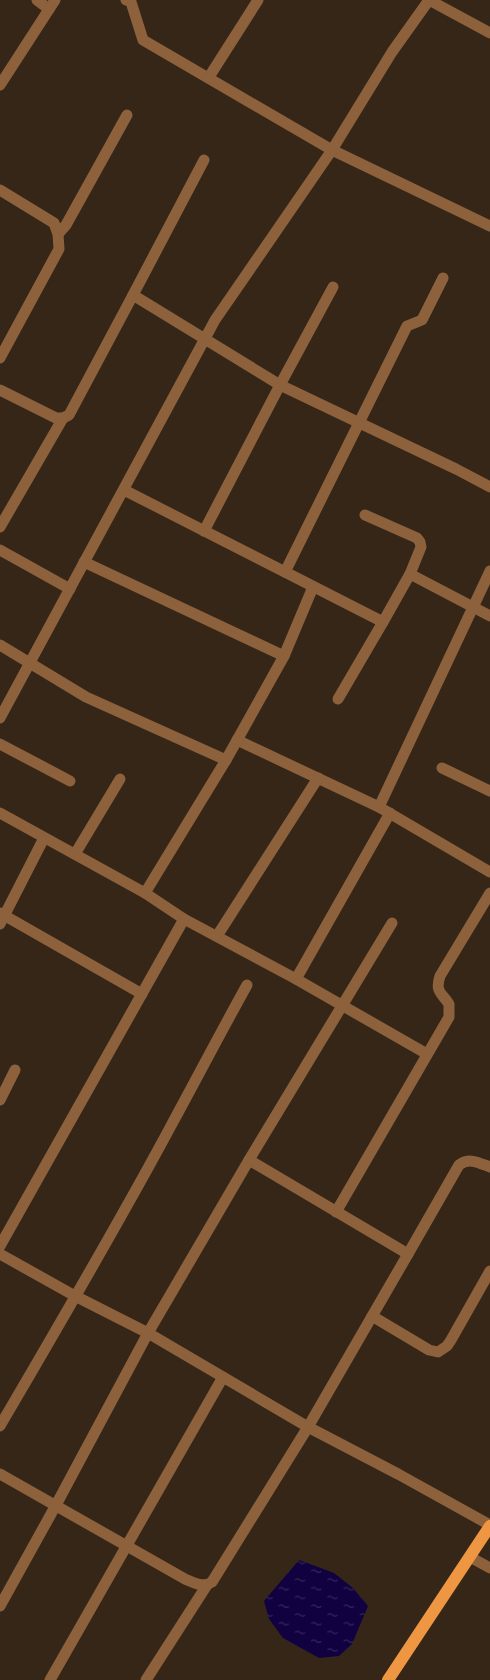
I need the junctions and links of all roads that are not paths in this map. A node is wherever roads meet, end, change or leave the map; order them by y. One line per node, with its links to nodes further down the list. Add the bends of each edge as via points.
1 (37, 0): 5 (street)
2 (126, 0): 7 (street, via 131,2 143,40)
3 (258, 0): 7 (street)
4 (429, 0): 6 (street); 10 (street, via 392,52)
5 (52, 5): 8 (street)
6 (490, 33)
7 (209, 78): 10 (street)
8 (0, 85)
9 (127, 115): 14 (street)
10 (332, 150): 13 (street); 18 (street)
11 (204, 160): 17 (street)
12 (0, 190): 14 (street, via 54,224)
13 (490, 226)
14 (58, 234): 19 (street, via 58,248)
15 (443, 278): 23 (street, via 422,320 408,326)
16 (333, 287): 20 (street)
17 (133, 295): 18 (street); 22 (street, via 69,414)
18 (204, 340): 20 (street); 25 (street)
19 (0, 358)
20 (280, 385): 23 (street); 28 (street)
21 (0, 390): 22 (street, via 56,418)
22 (63, 418): 27 (street)
23 (359, 423): 24 (street); 32 (street)
24 (490, 487)
25 (124, 490): 28 (street); 30 (street)
26 (365, 515): 33 (street, via 417,538 421,546)
27 (0, 527)
28 (204, 531): 32 (street)
29 (0, 550): 35 (street)
30 (84, 562): 35 (street); 40 (street)
31 (490, 571): 36 (street)
32 (285, 572): 34 (street)
33 (410, 574): 36 (street); 38 (street)
34 (313, 587): 38 (street); 40 (street)
35 (70, 589): 41 (street)
36 (473, 609): 37 (street); 52 (street)
37 (490, 616)
38 (383, 622): 42 (street)
39 (0, 644): 41 (street)
40 (284, 656): 44 (street)
41 (29, 662): 43 (street); 46 (street, via 86,697)
42 (338, 700)
43 (0, 718)
44 (237, 740): 46 (street); 49 (street)
45 (0, 744): 50 (street)
46 (226, 760): 58 (street)
47 (442, 768): 51 (street)
48 (120, 778): 56 (street)
49 (318, 778): 52 (street); 63 (street)
50 (70, 781)
51 (490, 792)
52 (379, 807): 54 (street)
53 (0, 813): 55 (street)
54 (390, 813): 57 (street); 64 (street)
55 (44, 838): 56 (street); 60 (street)
56 (75, 854): 58 (street)
57 (490, 872)
58 (144, 893): 61 (street)
59 (490, 893): 68 (street, via 440,976 438,988 450,1004 449,1017)
60 (1, 917): 66 (street)
61 (184, 918): 63 (street); 66 (street)
62 (392, 922): 67 (street)
63 (217, 936): 64 (street)
64 (296, 979): 67 (street)
65 (247, 985): 78 (street)
66 (142, 994): 74 (street)
67 (342, 1006): 68 (street); 71 (street)
68 (427, 1054): 73 (street)
69 (15, 1070): 70 (street)
70 (0, 1100)
71 (249, 1160): 73 (street); 80 (street)
72 (490, 1167): 76 (street, via 470,1160 459,1165)
73 (336, 1212): 76 (street)
74 (0, 1246)
75 (0, 1254): 78 (street)
76 (408, 1254): 79 (street)
77 (490, 1271): 79 (street, via 451,1340 438,1352 429,1350)
78 (76, 1296): 80 (street); 82 (street)
79 (372, 1316): 83 (street)
80 (148, 1333): 81 (street); 85 (street)
81 (223, 1377): 83 (street); 87 (street)
82 (0, 1426)
83 (308, 1427): 86 (street); 90 (street, via 217,1575)
84 (0, 1474): 85 (street)
85 (56, 1505): 87 (street); 91 (street)
86 (490, 1526): 88 (main road)
87 (128, 1546): 90 (street, via 185,1578); 92 (street)
88 (470, 1557): 89 (street); 94 (main road)
89 (490, 1568)
90 (207, 1585): 93 (street)
91 (0, 1606)
92 (50, 1680)
93 (146, 1680)
94 (388, 1680)

